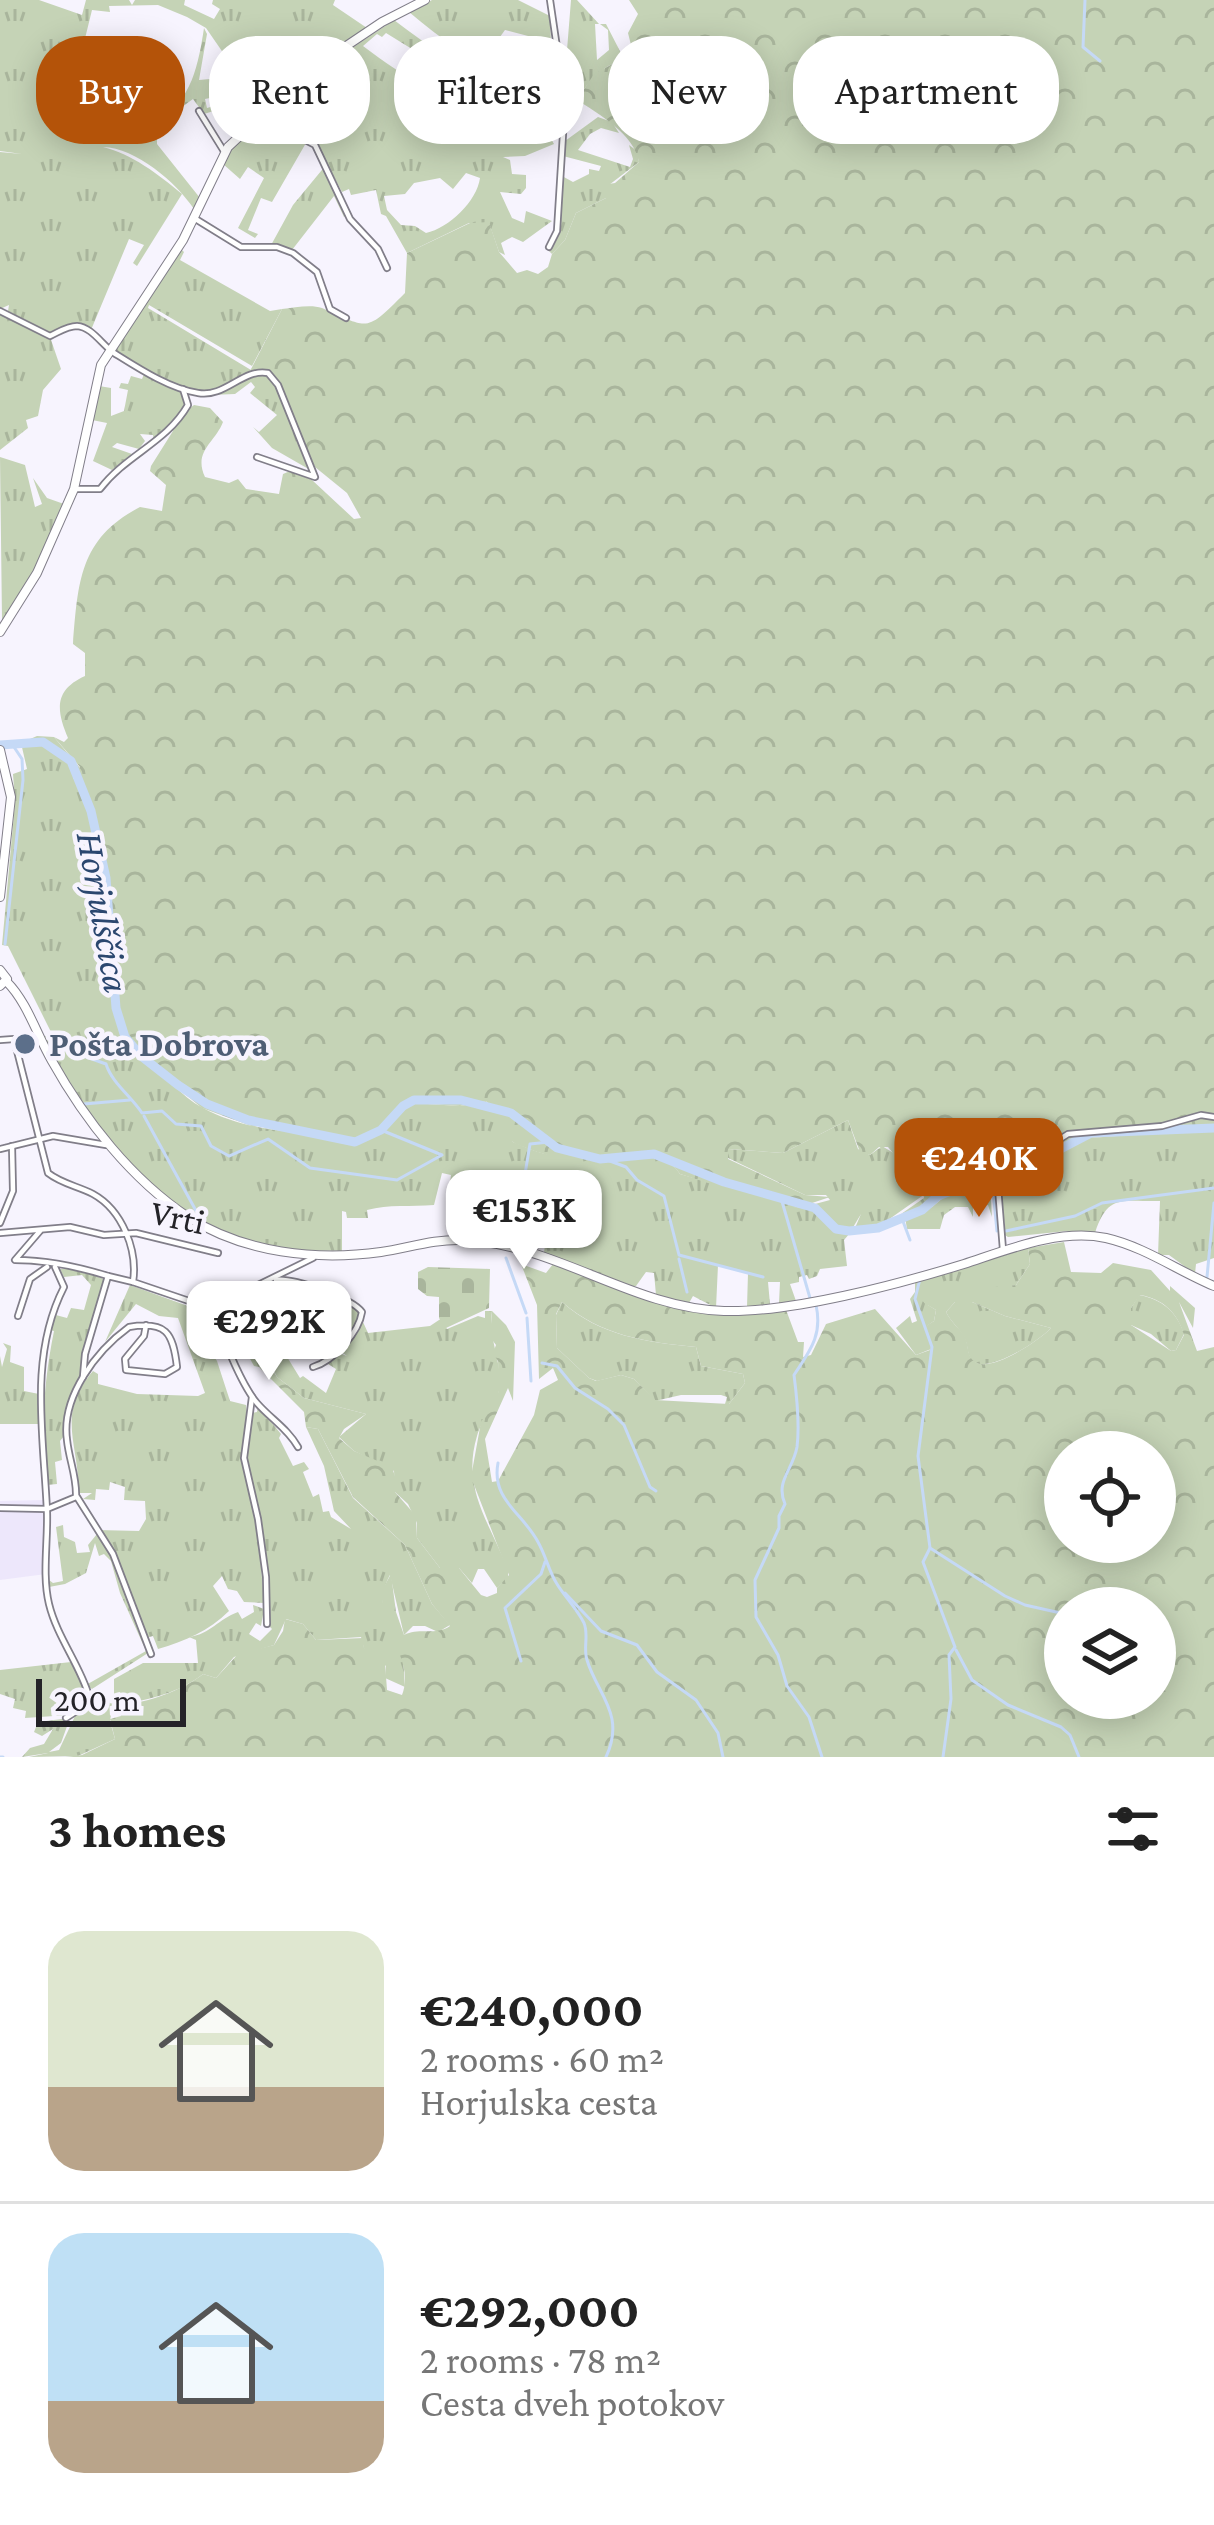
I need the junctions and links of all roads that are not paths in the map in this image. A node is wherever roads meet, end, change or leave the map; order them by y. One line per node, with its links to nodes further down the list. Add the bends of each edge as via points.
1 (425, 0): 3 (street)
2 (550, 0): 9 (street, via 566,117)
3 (361, 36)
4 (200, 111): 7 (street)
5 (233, 144): 7 (street)
6 (313, 144): 10 (street, via 350,219)
7 (224, 153): 8 (street)
8 (194, 218): 12 (street, via 241,247 293,253 317,272 330,309); 13 (street)
9 (549, 247)
10 (387, 268)
11 (0, 311): 13 (street, via 50,336 86,328)
12 (346, 318)
13 (110, 349): 14 (street); 16 (street)
14 (183, 388): 15 (street, via 209,393 268,373 315,477); 16 (street, via 188,406 175,427 122,462 100,489)
15 (257, 457)
16 (74, 489): 17 (street)
17 (0, 632)
18 (0, 751): 19 (street, via 11,797)
19 (0, 897)
20 (0, 970): 21 (street)
21 (3, 984): 26 (street)
22 (0, 1040): 24 (street, via 14,1039)
23 (1214, 1117): 32 (street, via 1068,1134 997,1175)
24 (36, 1138): 25 (street); 26 (street); 31 (street, via 48,1173 97,1196)
25 (12, 1146): 27 (street); 28 (street, via 13,1190)
26 (111, 1147): 34 (street, via 203,1226 260,1248)
27 (0, 1149)
28 (0, 1223)
29 (40, 1229): 30 (street, Vrti); 31 (street, Vrti); 35 (street, via 14,1258)
30 (0, 1233)
31 (127, 1233): 33 (street, Vrti); 38 (street)
32 (1003, 1250): 34 (street, via 831,1298 728,1311 645,1295 550,1258 476,1241); 39 (street, via 1106,1238)
33 (218, 1253)
34 (324, 1253): 37 (street)
35 (52, 1266): 36 (street); 40 (street, via 30,1279); 49 (street, via 64,1287 51,1314 40,1405)
36 (109, 1276): 38 (street); 44 (street)
37 (274, 1280): 41 (street, via 244,1293); 43 (street, via 354,1301 362,1312 334,1356)
38 (133, 1282): 41 (street, via 189,1300)
39 (1214, 1286)
40 (18, 1316)
41 (219, 1322): 45 (street)
42 (146, 1325): 42 (street, via 123,1365 176,1371 166,1329); 44 (street, via 122,1331)
43 (313, 1367)
44 (83, 1377): 47 (street, via 67,1428)
45 (252, 1397): 46 (street); 50 (street, via 244,1458)
46 (298, 1447)
47 (76, 1497): 49 (street); 51 (street, via 113,1554)
48 (0, 1508): 49 (street)
49 (47, 1509): 52 (street, via 49,1606 88,1691)
50 (267, 1624)
51 (151, 1654)
52 (67, 1718)

